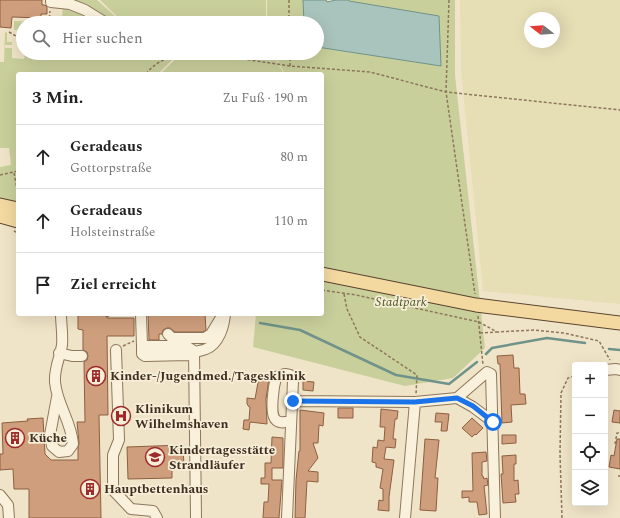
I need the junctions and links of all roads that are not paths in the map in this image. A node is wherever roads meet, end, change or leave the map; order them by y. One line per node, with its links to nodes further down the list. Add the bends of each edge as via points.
1 (50, 1): 2 (street, via 70,4)
2 (95, 16)
3 (0, 205): 4 (main road)
4 (16, 209)
5 (0, 216): 6 (main road)
6 (16, 220)
7 (324, 274): 11 (main road, via 476,306)
8 (61, 316): 18 (street, via 62,346)
9 (141, 316): 16 (street, via 142,343)
10 (221, 316): 13 (street, via 212,334 206,338); 17 (street, via 221,331 218,338 211,347)
11 (620, 323)
12 (168, 334): 13 (street, via 172,338)
13 (184, 338): 14 (street)
14 (175, 346): 16 (street); 17 (street, via 186,346)
15 (116, 350): 30 (street, via 119,440 113,455 113,490 131,509 153,511)
16 (162, 351): 17 (street, via 189,356)
17 (194, 351): 31 (street)
18 (59, 353): 19 (street); 22 (street, via 54,380)
19 (82, 356)
20 (618, 369): 21 (street)
21 (608, 370)
22 (57, 397): 22 (street, via 50,435 52,446 59,452 68,451 73,444 72,434)
23 (457, 398): 25 (street); 27 (street, via 473,406); 27 (street, via 484,374 490,372)
24 (293, 401): 25 (street); 26 (street); 26 (street, via 293,381 290,375 276,377 272,414 276,420)
25 (415, 402): 33 (street)
26 (291, 421): 32 (street)
27 (493, 422): 34 (street)
28 (0, 495): 29 (street, via 8,506)
29 (9, 518)
30 (157, 518)
31 (196, 518)
32 (287, 518)
33 (405, 518)
34 (495, 518)

